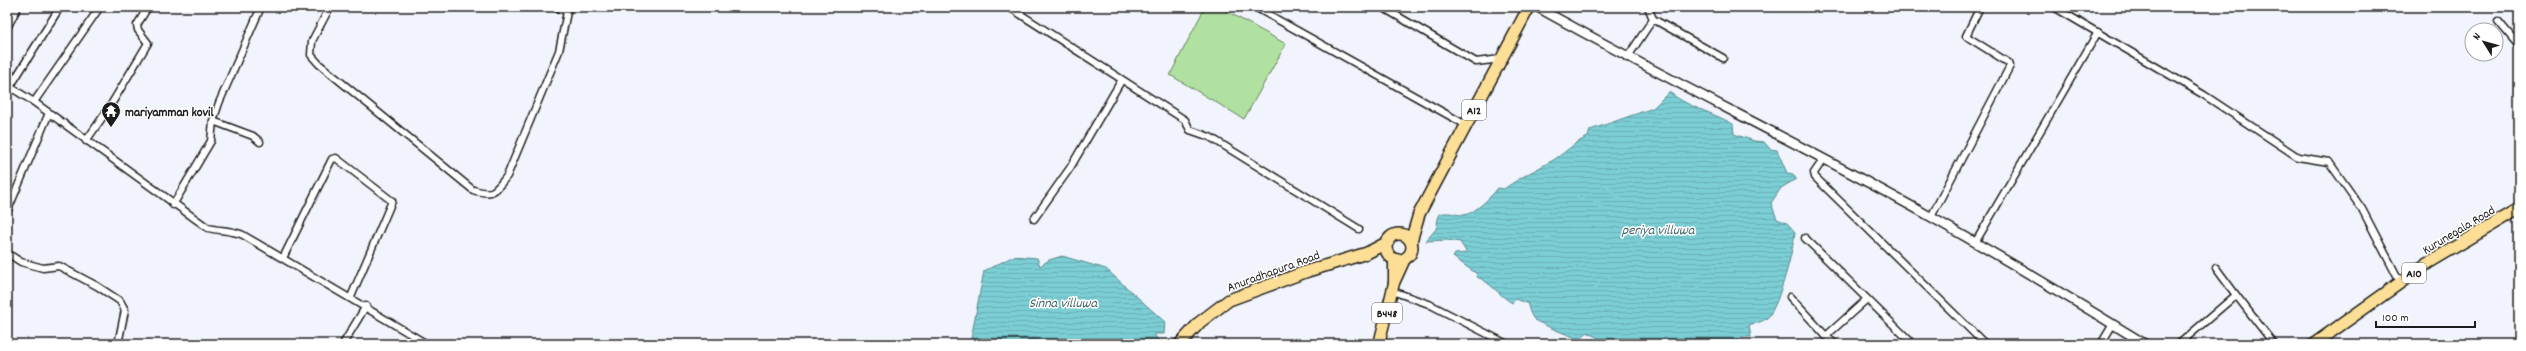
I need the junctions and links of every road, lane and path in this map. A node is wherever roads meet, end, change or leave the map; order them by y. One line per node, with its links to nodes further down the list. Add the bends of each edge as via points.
1 (18, 7): 19 (street)
2 (60, 7): 26 (street)
3 (100, 7): 27 (street)
4 (148, 7): 31 (street, via 137,25 148,43)
5 (262, 7): 29 (street)
6 (330, 7): 16 (street, via 312,41 311,55 473,190 488,194 507,176 559,51)
7 (556, 7): 16 (street)
8 (1009, 7): 25 (street)
9 (1255, 7): 30 (street)
10 (1382, 7): 24 (street, via 1476,62)
11 (1529, 7): 24 (highway, A12)
12 (1537, 7): 22 (street)
13 (1648, 7): 17 (street)
14 (1980, 7): 38 (street, via 1966,36 2010,66)
15 (2054, 7): 20 (street)
16 (567, 9)
17 (1653, 19): 22 (street); 23 (street)
18 (2498, 21): 21 (street)
19 (7, 28)
20 (2098, 32): 45 (street); 52 (street, via 2204,95 2298,157 2329,162 2362,209)
21 (2519, 46)
22 (1627, 58): 33 (street)
23 (1723, 58)
24 (1501, 59): 30 (highway, A12)
25 (1121, 81): 39 (street, via 1070,168); 40 (street, via 1185,120 1190,130 1210,137)
26 (8, 86): 27 (street)
27 (34, 102): 28 (street)
28 (49, 113): 31 (street); 36 (street)
29 (213, 122): 32 (street, via 253,136); 34 (street, via 211,141)
30 (1466, 125): 37 (highway, A12)
31 (86, 141): 34 (street)
32 (260, 142)
33 (1823, 160): 38 (street); 69 (street, via 1814,173 1815,177)
34 (173, 205): 48 (street, via 208,228 222,232 235,231)
35 (2519, 209): 52 (highway, Kurunegala Road / A10)
36 (7, 212)
37 (1419, 214): 41 (highway, A12); 43 (highway, A12)
38 (1930, 217): 45 (street)
39 (1034, 219)
40 (1359, 229)
41 (1397, 235): 43 (highway, via 1405,236); 44 (highway)
42 (1804, 238): 57 (street)
43 (1411, 241): 50 (highway, via 1411,253)
44 (1388, 242): 47 (highway, Anuradhapura Road); 49 (highway, via 1387,250)
45 (1975, 243): 59 (street)
46 (7, 253): 61 (street, via 21,262 43,268 59,266 120,301 125,310)
47 (1367, 253): 49 (highway, Anuradhapura Road); 64 (highway, Anuradhapura Road, via 1229,300 1200,322)
48 (283, 258): 55 (street); 55 (street, via 312,196 332,159 336,158 392,201)
49 (1392, 258): 50 (highway); 53 (main road, B448)
50 (1405, 259): 53 (main road, B448)
51 (2216, 268): 54 (street)
52 (2400, 282): 74 (highway, Kurunegala Road / A10)
53 (1393, 287): 65 (main road, B448); 66 (street)
54 (2236, 295): 72 (street); 73 (street)
55 (351, 297): 58 (street)
56 (1790, 297): 60 (street)
57 (1867, 299): 60 (street); 68 (street)
58 (366, 306): 62 (street); 63 (street)
59 (2113, 324): 70 (street); 71 (street)
60 (1826, 336): 67 (street)
61 (118, 344)
62 (343, 344)
63 (426, 344)
64 (1180, 344)
65 (1379, 344)
66 (1506, 344)
67 (1835, 344)
68 (1913, 344)
69 (1985, 344)
70 (2101, 344)
71 (2144, 344)
72 (2179, 344)
73 (2274, 344)
74 (2314, 344)

